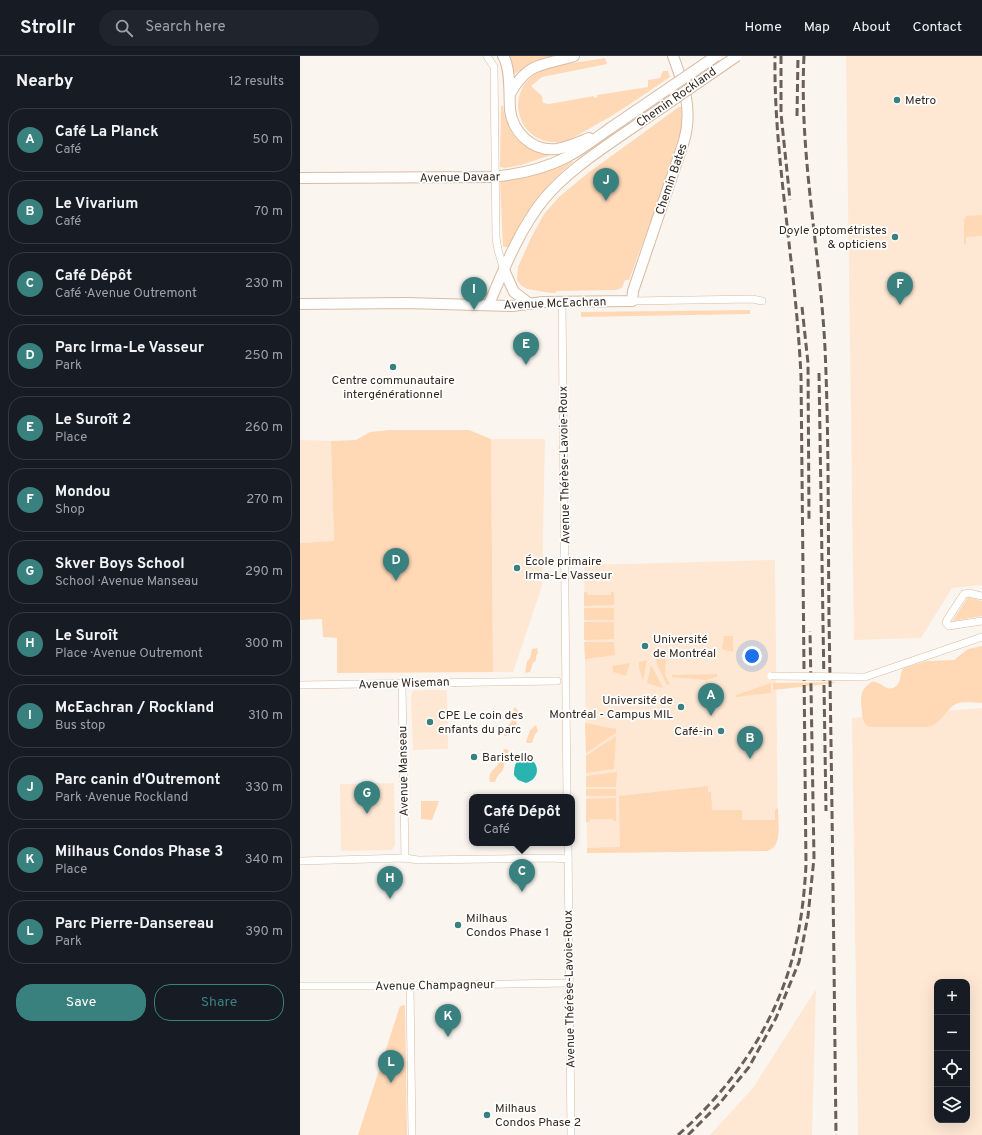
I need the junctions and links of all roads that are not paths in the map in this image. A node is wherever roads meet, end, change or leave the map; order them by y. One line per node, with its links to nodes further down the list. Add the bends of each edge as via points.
1 (487, 56): 9 (street, via 494,67)
2 (503, 56): 7 (street, via 507,65)
3 (574, 56): 7 (street, via 533,67 520,78)
4 (673, 56): 12 (street, Chemin Bates, via 687,102 688,125 633,290)
5 (716, 56): 8 (street, Chemin Rockland, bridge)
6 (738, 56): 11 (street, Chemin Rockland, bridge, via 570,173 544,199 525,227)
7 (510, 94): 8 (street, via 515,125 524,138 536,146 550,149 564,147)
8 (609, 129): 9 (street, Avenue Davaar, via 552,164)
9 (496, 177): 10 (street, Avenue Davaar); 11 (street, via 497,244)
10 (300, 178)
11 (504, 270): 16 (street, Chemin Rockland); 17 (street, via 514,292)
12 (632, 301): 13 (street, Avenue McEachran); 14 (street, Avenue McEachran)
13 (762, 301)
14 (562, 302): 17 (street, Avenue McEachran); 25 (street, Avenue Thérèse-Lavoie-Roux)
15 (300, 304): 16 (street, Avenue McEachran)
16 (489, 304): 17 (street, Avenue McEachran)
17 (530, 304)
18 (982, 596): 19 (street, via 966,594 946,625)
19 (982, 621)
20 (982, 637): 21 (street, bridge, via 865,677)
21 (771, 676)
22 (557, 681): 23 (street, Avenue Wiseman)
23 (402, 684): 24 (street, Avenue Wiseman); 27 (street, Avenue Manseau)
24 (300, 685)
25 (567, 794)
26 (568, 846): 28 (street, Avenue Thérèse-Lavoie-Roux)
27 (405, 858): 28 (street); 29 (street)
28 (568, 860): 30 (street, Avenue Thérèse-Lavoie-Roux)
29 (300, 861)
30 (569, 983): 32 (street, Avenue Champagneur); 34 (street, Avenue Thérèse-Lavoie-Roux)
31 (300, 986): 32 (street, Avenue Champagneur)
32 (410, 986): 33 (street)
33 (412, 1135)
34 (571, 1135)

